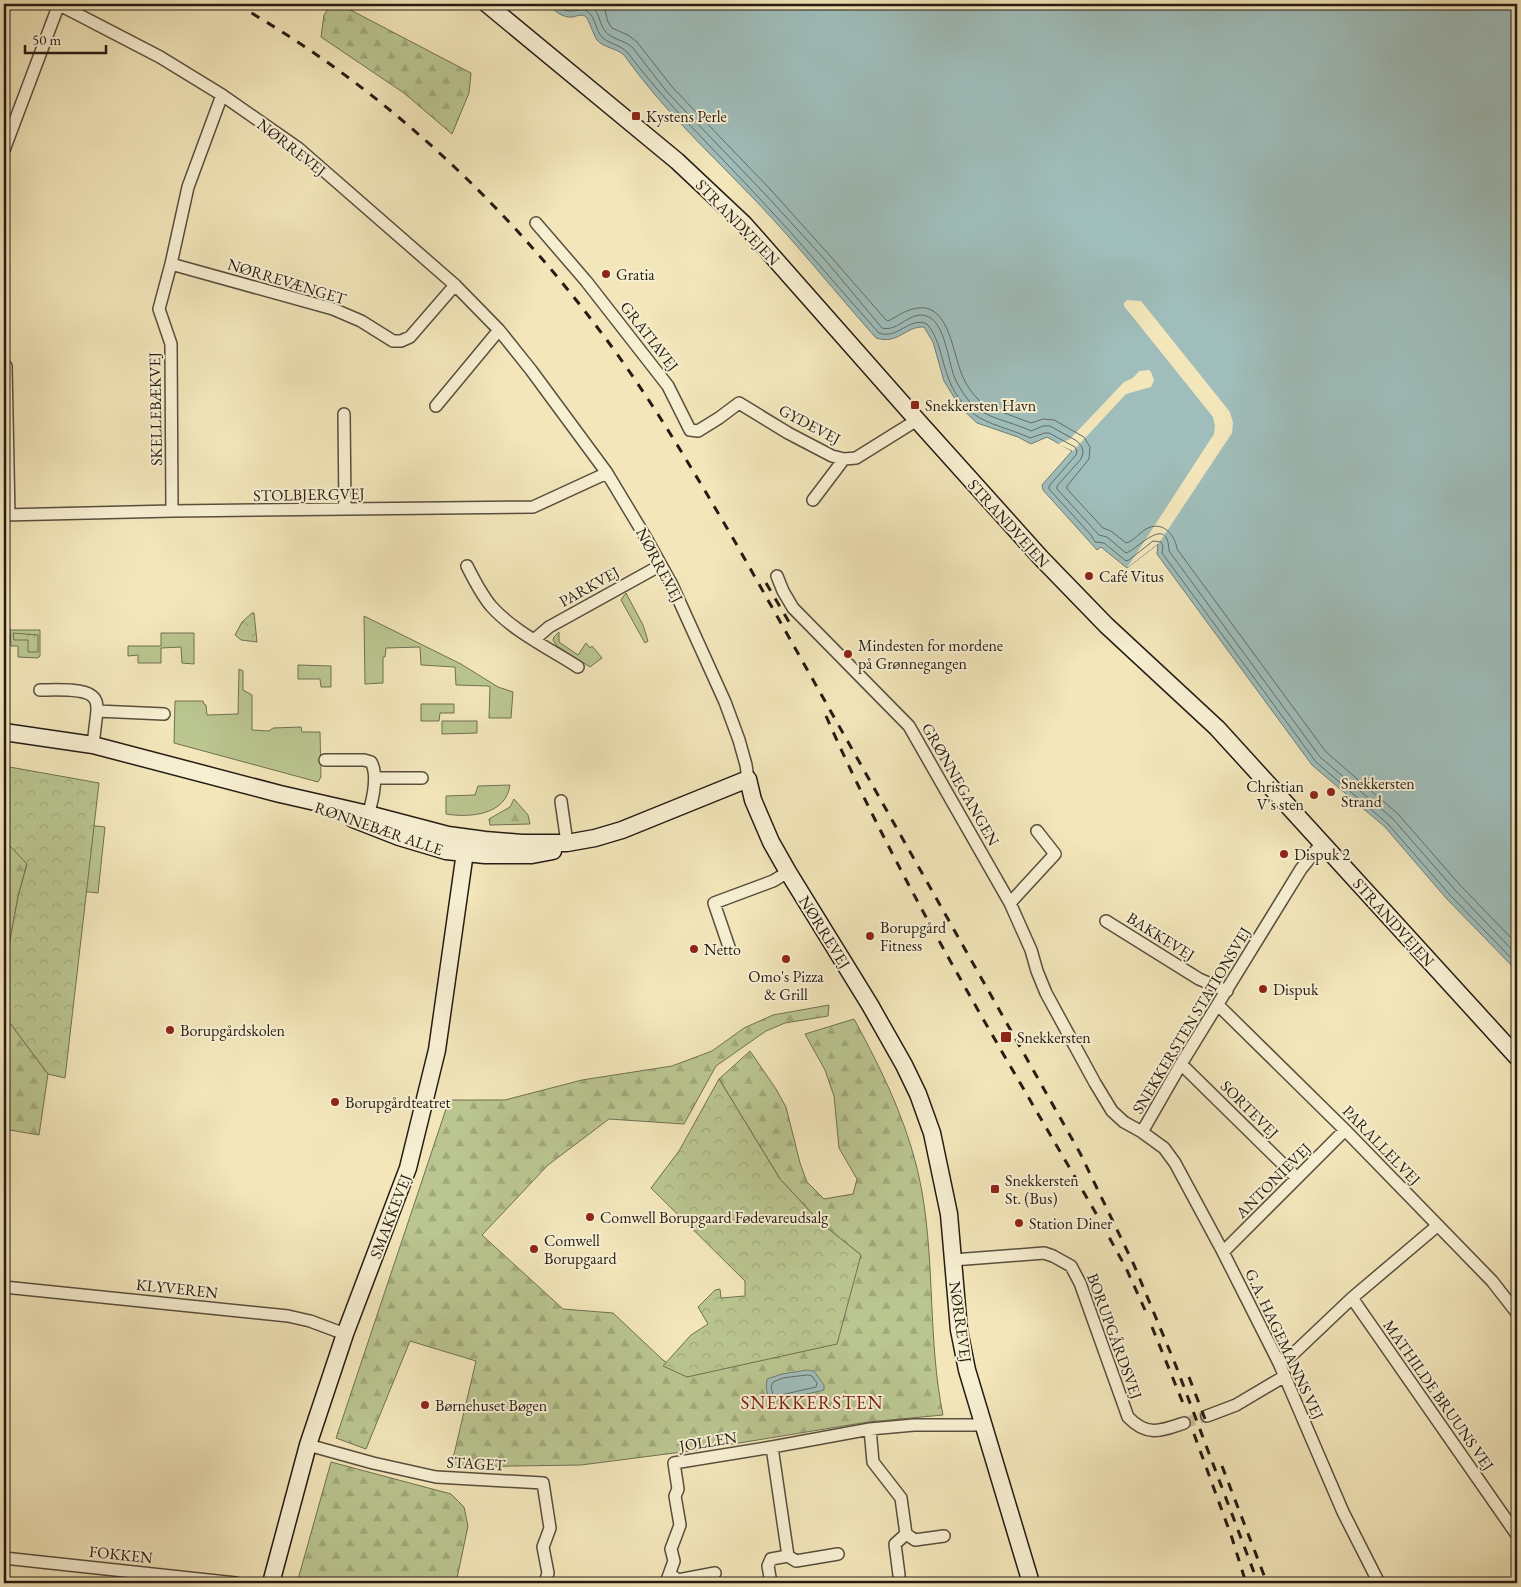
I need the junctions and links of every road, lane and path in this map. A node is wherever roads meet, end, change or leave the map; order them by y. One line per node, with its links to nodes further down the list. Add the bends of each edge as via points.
1 (59, 4): 3 (street, NØRREVEJ, via 160,57); 4 (street)
2 (487, 4): 12 (main road, STRANDVEJEN, via 677,161 744,224)
3 (222, 95): 6 (street, via 188,187); 7 (street, NØRREVEJ, via 298,148)
4 (4, 150)
5 (536, 223): 13 (street, GRATIAVEJ, via 668,386)
6 (171, 264): 7 (street, NØRREVÆNGET, via 333,309 361,321 393,341 410,337); 18 (street, SKELLEBÆKVEJ, via 159,308 171,344)
7 (455, 285): 8 (street, NØRREVEJ)
8 (498, 330): 10 (street); 15 (street, NØRREVEJ)
9 (6, 366): 19 (street)
10 (436, 406)
11 (344, 414): 17 (street)
12 (917, 420): 14 (street, GYDEVEJ, via 856,458); 38 (main road, STRANDVEJEN, via 1068,587 1217,728)
13 (690, 430): 14 (street, GYDEVEJ, via 698,431 739,403 788,433)
14 (844, 459): 16 (street)
15 (607, 473): 17 (street, STOLBJERGVEJ, via 534,507); 20 (street, NØRREVEJ)
16 (813, 500)
17 (345, 510): 18 (street, STOLBJERGVEJ)
18 (172, 511): 19 (street, STOLBJERGVEJ)
19 (6, 515)
20 (661, 565): 23 (street, PARKVEJ, via 549,627); 33 (street, NØRREVEJ, via 725,702 739,740)
21 (467, 566): 23 (street, via 491,606 508,622)
22 (777, 576): 41 (street, GRØNNEGANGEN, via 793,608 909,726)
23 (535, 639): 24 (street)
24 (578, 667)
25 (40, 690): 26 (street, via 85,692 97,702)
26 (97, 711): 27 (street); 29 (street)
27 (164, 714)
28 (4, 732): 29 (main road, RØNNEBÆR ALLE)
29 (93, 745): 35 (main road, RØNNEBÆR ALLE)
30 (325, 760): 31 (street, via 371,762)
31 (375, 778): 32 (street); 35 (street)
32 (422, 778)
33 (748, 779): 37 (main road, RØNNEBÆR ALLE, via 622,830); 40 (main road, NØRREVEJ, via 753,800 771,842)
34 (561, 801): 37 (street)
35 (367, 818): 39 (main road, RØNNEBÆR ALLE, via 400,838 446,851)
36 (1037, 830): 41 (street, via 1055,854)
37 (567, 843): 39 (main road, RØNNEBÆR ALLE, via 552,852 485,855)
38 (1322, 843): 45 (street, SNEKKERSTEN STATIONSVEJ, via 1302,869); 47 (main road, STRANDVEJEN)
39 (466, 845): 58 (main road, SMAKKEVEJ, via 440,1034 428,1091 408,1168)
40 (788, 872): 43 (street, via 773,881 714,903); 54 (main road, NØRREVEJ, via 870,1005 918,1094 942,1174)
41 (1010, 903): 44 (street, GRØNNEGANGEN)
42 (1106, 921): 45 (street, BAKKEVEJ, via 1199,979)
43 (729, 946)
44 (1032, 950): 50 (street, SNEKKERSTEN STATIONSVEJ, via 1046,993 1112,1111)
45 (1227, 991): 46 (street, SNEKKERSTEN STATIONSVEJ)
46 (1218, 1004): 48 (street, SNEKKERSTEN STATIONSVEJ); 49 (street, PARALLELVEJ)
47 (1517, 1057)
48 (1181, 1064): 50 (street, SNEKKERSTEN STATIONSVEJ); 51 (street, SORTEVEJ)
49 (1345, 1130): 51 (street, ANTONIEVEJ); 52 (street, PARALLELVEJ)
50 (1142, 1132): 53 (street, G.A. HAGEMANNS VEJ, via 1164,1148 1175,1163)
51 (1297, 1178): 53 (street, ANTONIEVEJ)
52 (1437, 1226): 56 (street); 57 (street, PARALLELVEJ, via 1492,1281)
53 (1223, 1252): 59 (street, G.A. HAGEMANNS VEJ)
54 (953, 1260): 62 (street, BORUPGÅRDSVEJ, via 1044,1253 1071,1266 1087,1298 1128,1417 1141,1428 1149,1430); 63 (main road, NØRREVEJ, via 959,1330)
55 (4, 1287): 58 (street, KLYVEREN, via 288,1316)
56 (1352, 1298): 59 (street, via 1293,1354); 68 (street, MATHILDE BRUUNS VEJ)
57 (1517, 1313)
58 (345, 1334): 65 (main road, SMAKKEVEJ)
59 (1279, 1363): 60 (street, G.A. HAGEMANNS VEJ)
60 (1284, 1376): 61 (street, via 1236,1405); 81 (street, G.A. HAGEMANNS VEJ, via 1343,1512)
61 (1208, 1416)
62 (1184, 1423)
63 (984, 1425): 64 (street, JOLLEN); 80 (main road, NØRREVEJ)
64 (870, 1429): 66 (street, JOLLEN); 67 (street, via 873,1462 900,1498)
65 (308, 1445): 77 (main road, SMAKKEVEJ); 78 (street, STAGET, via 436,1477 544,1483 550,1528 543,1547 548,1573)
66 (772, 1447): 71 (street); 75 (street, JOLLEN, via 674,1463 680,1525 671,1549 674,1561)
67 (906, 1534): 69 (street, via 915,1540); 74 (street, via 894,1544)
68 (1517, 1535)
69 (944, 1536)
70 (838, 1554): 71 (street, via 796,1561)
71 (788, 1556): 79 (street, via 771,1559 768,1566)
72 (4, 1558): 76 (street, FOKKEN)
73 (715, 1573): 75 (street, JOLLEN, via 678,1580)
74 (899, 1575)
75 (668, 1578)
76 (236, 1583)
77 (271, 1583)
78 (544, 1583)
79 (770, 1583)
80 (1031, 1583)
81 (1380, 1583)

